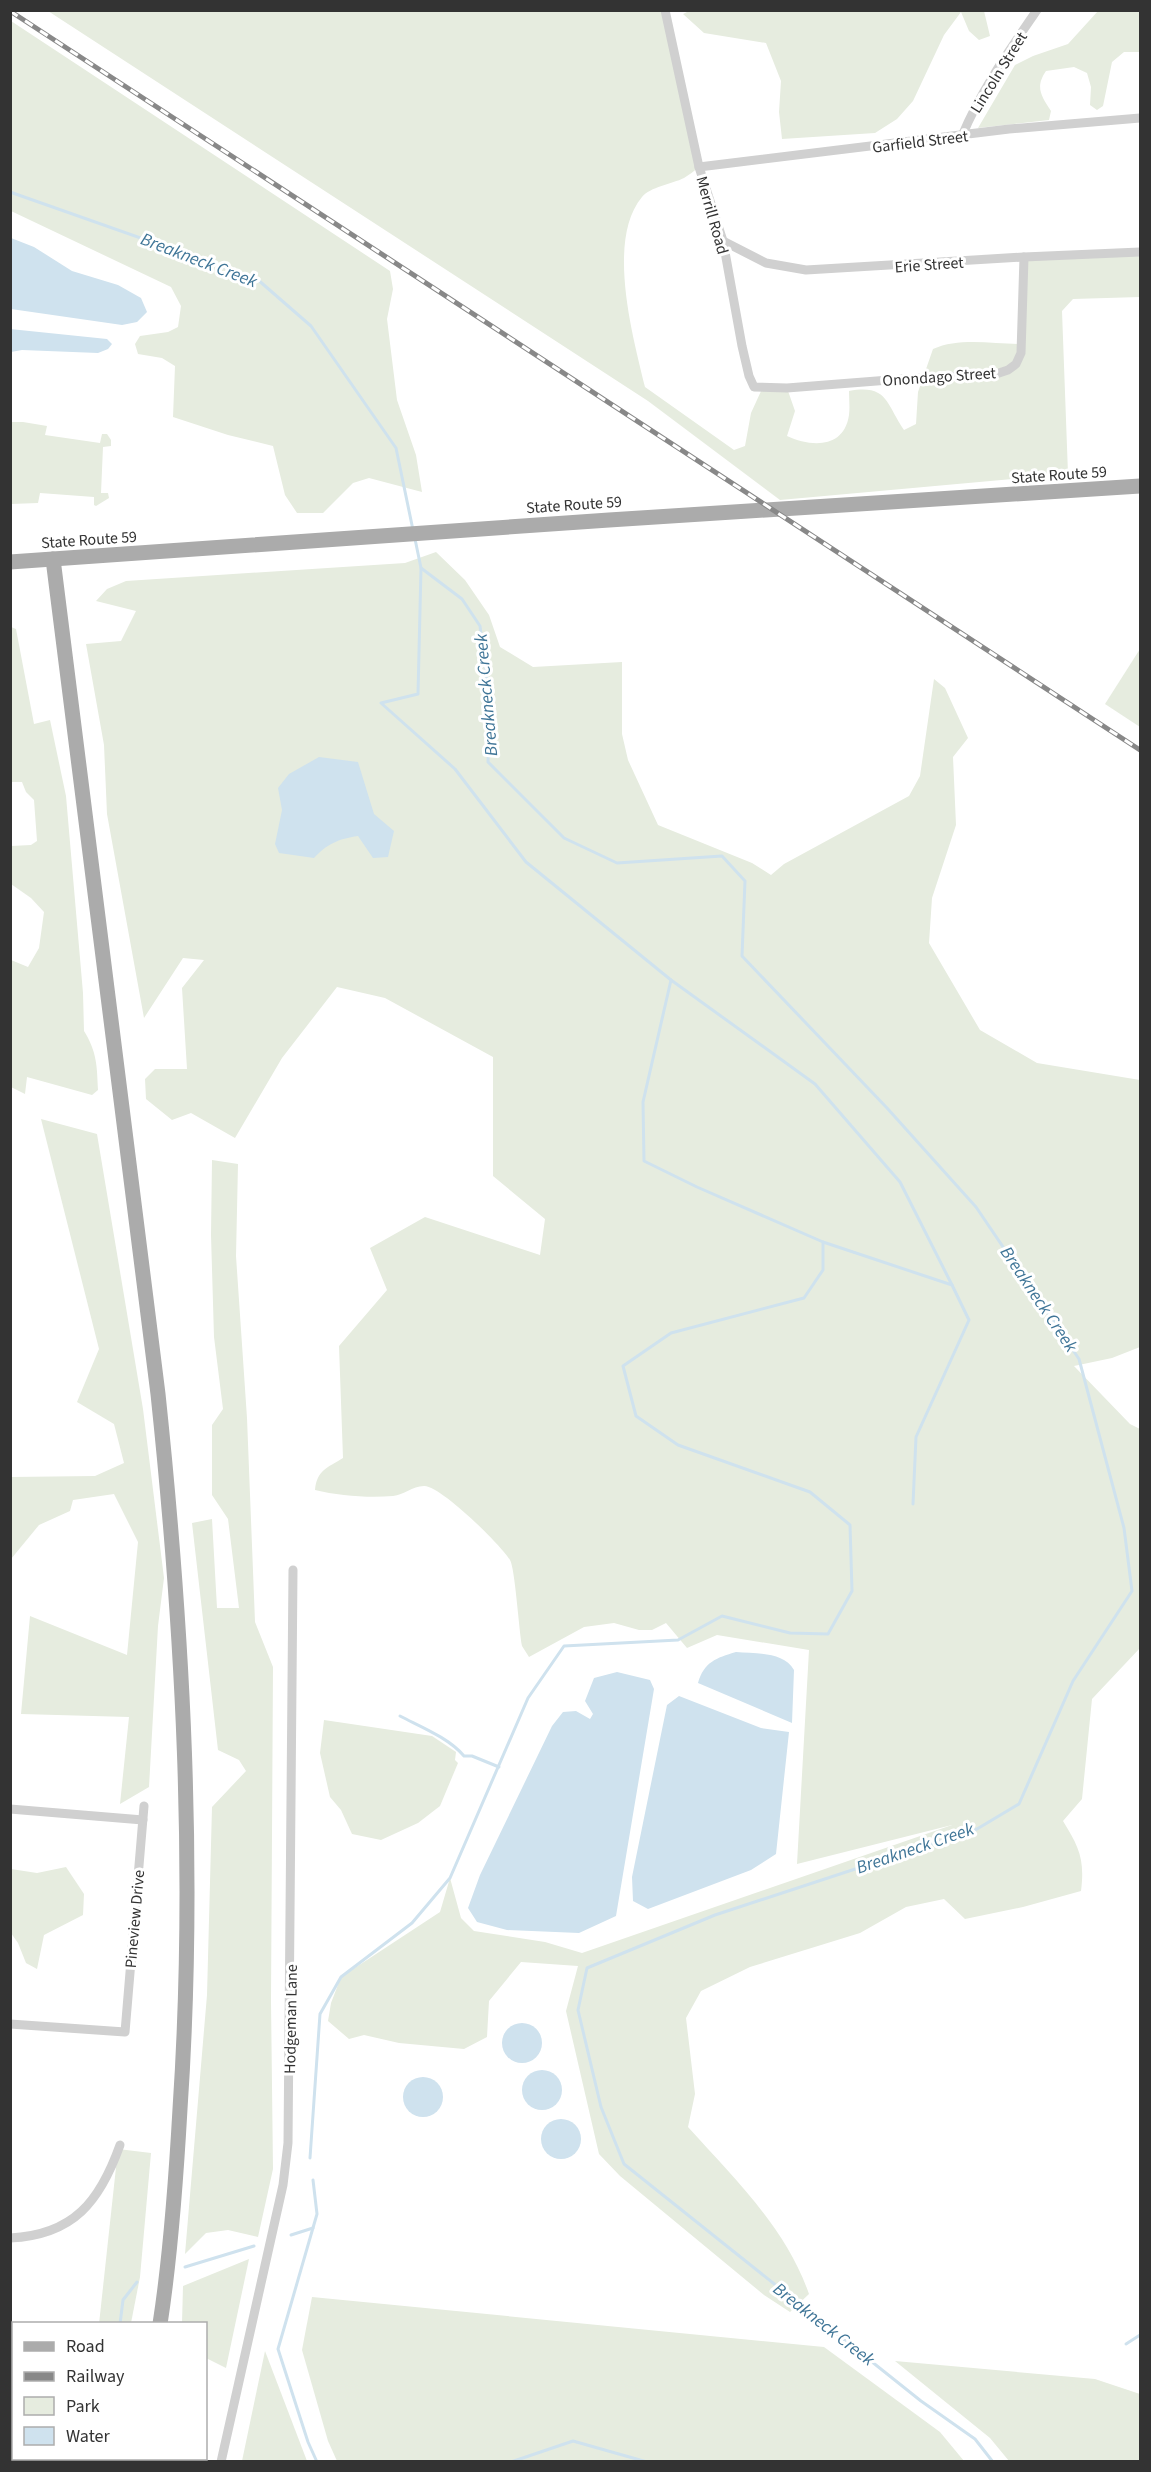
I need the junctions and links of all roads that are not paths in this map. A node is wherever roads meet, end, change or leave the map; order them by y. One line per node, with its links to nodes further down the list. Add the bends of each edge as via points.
1 (1037, 10): 4 (street, Lincoln Street, via 993,75)
2 (666, 11): 5 (street, Merrill Road)
3 (1140, 118): 4 (street, Garfield Street)
4 (962, 136): 5 (street, Garfield Street)
5 (699, 167): 6 (street, Merrill Road)
6 (723, 241): 8 (street, Erie Street, via 766,263 806,270); 9 (street, Merrill Road, via 749,376 754,387)
7 (1140, 252): 8 (street, Erie Street)
8 (1024, 257): 9 (street, Onondago Street, via 1021,353 1008,370 993,375)
9 (788, 388)
10 (1140, 486): 11 (main road, State Route 59)
11 (54, 559): 12 (main road, State Route 59); 20 (main road, via 158,1394 181,1646 188,1954 177,2157)
12 (10, 562)
13 (293, 1570): 21 (street, Hodgeman Lane, via 288,2143 283,2185)
14 (144, 1806): 16 (street, Pineview Drive)
15 (10, 1809): 16 (street)
16 (143, 1820): 17 (street, Pineview Drive, via 125,2032)
17 (10, 2024)
18 (120, 2145): 19 (street, via 101,2190 79,2215 51,2230)
19 (10, 2238)
20 (160, 2322)
21 (221, 2462)

